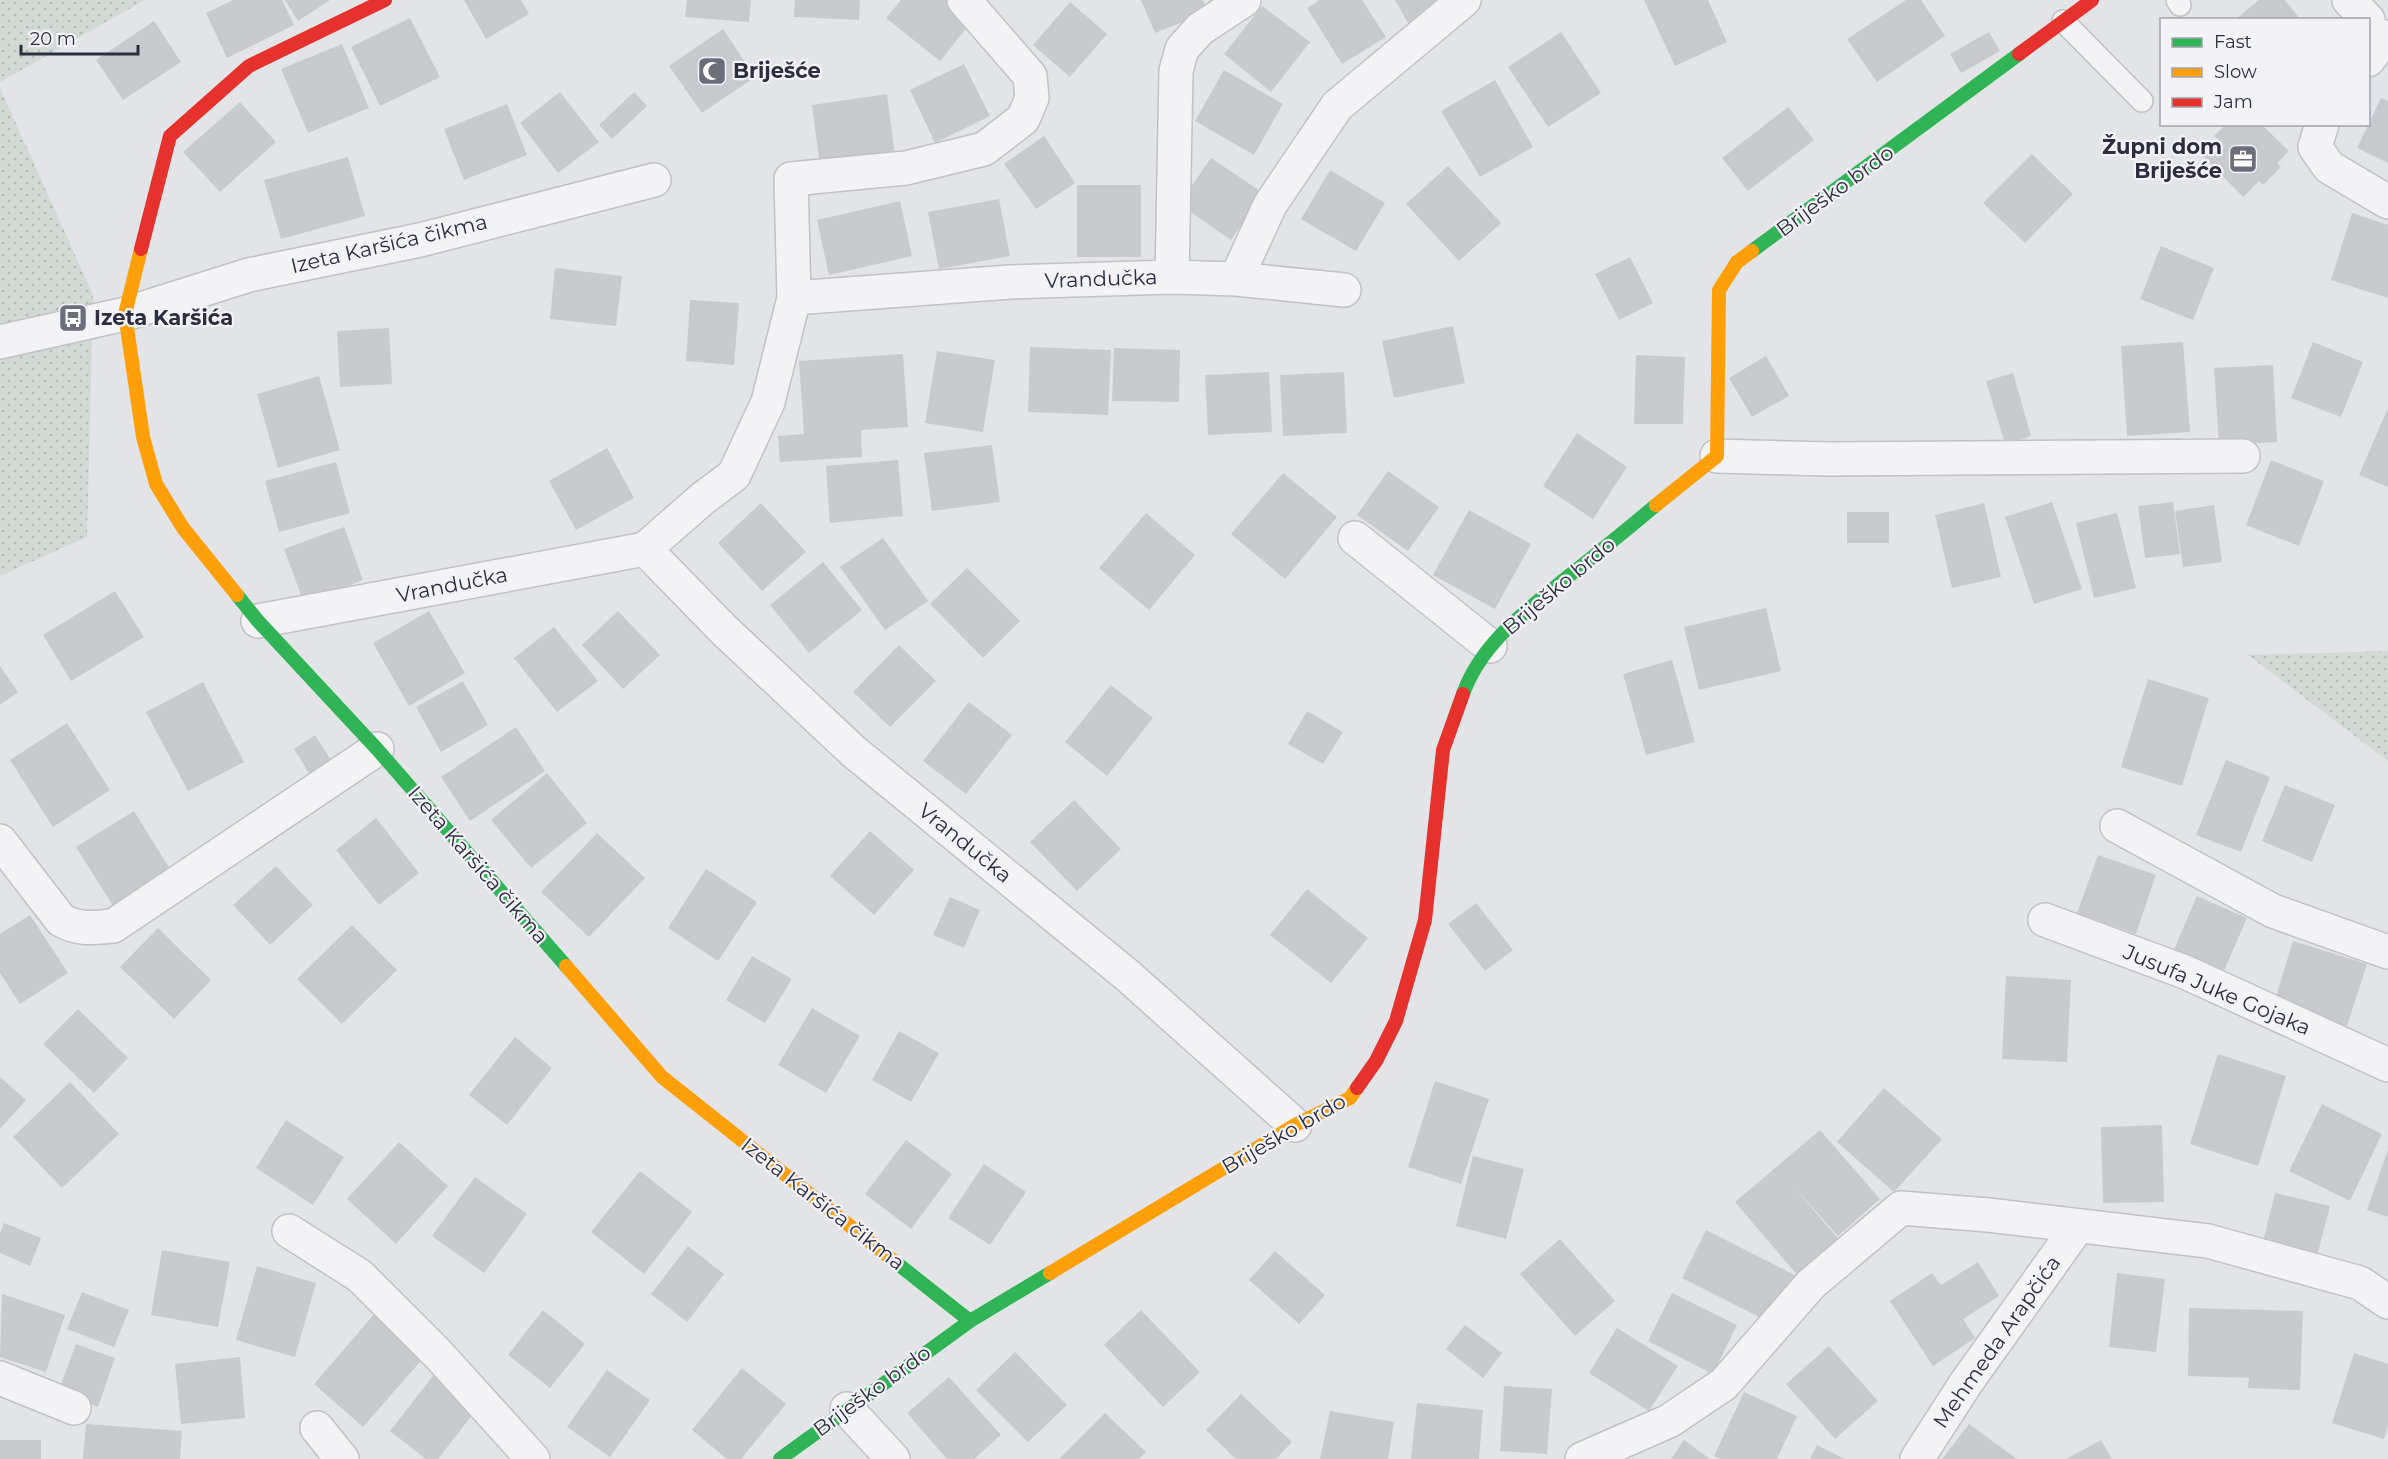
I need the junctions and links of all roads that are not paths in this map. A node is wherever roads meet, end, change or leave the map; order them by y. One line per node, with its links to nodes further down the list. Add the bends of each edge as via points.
1 (385, 0): 17 (street, Izeta Karšića čikma, via 249,66 170,136)
2 (964, 0): 16 (street, via 1030,76 1032,98 1023,120 984,149 906,168 791,179)
3 (1244, 0): 13 (street, Vrandučka, via 1200,29 1182,49 1176,71)
4 (1464, 0): 14 (street, via 1337,106 1270,205)
5 (2092, 0): 8 (street, Briješko brdo)
6 (2349, 0): 7 (street)
7 (2363, 18)
8 (2063, 21): 9 (lane); 19 (street, Briješko brdo, via 1737,262 1719,290)
9 (2142, 101)
10 (2321, 126): 12 (street, via 2315,147 2329,167)
11 (654, 180): 17 (street, Izeta Karšića čikma, via 420,240 249,275)
12 (2388, 202)
13 (1172, 278): 14 (street); 16 (street, Vrandučka, via 1010,282)
14 (1236, 279): 15 (street)
15 (1344, 290)
16 (794, 298): 22 (street, via 768,402 734,475)
17 (125, 314): 18 (street); 23 (street, Izeta Karšića čikma, via 143,437 156,484 183,528)
18 (0, 342)
19 (1717, 456): 20 (street); 24 (street, Briješko brdo, via 1514,621)
20 (2243, 456)
21 (1355, 537): 24 (street)
22 (645, 549): 23 (street, Vrandučka); 31 (street, Vrandučka, via 724,630 853,751 1127,975)
23 (258, 621): 25 (street, Izeta Karšića čikma)
24 (1490, 646): 31 (street, Briješko brdo, via 1468,681 1443,750 1425,920 1396,1021 1376,1062 1350,1098)
25 (377, 749): 27 (street, via 113,926 88,929 61,920); 35 (street, Izeta Karšića čikma, via 662,1077)
26 (2117, 826): 29 (street, via 2273,911)
27 (0, 841)
28 (2044, 920): 30 (street, Jusufa Juke Gojaka, via 2185,972)
29 (2388, 952)
30 (2388, 1065)
31 (1295, 1125): 35 (street, Briješko brdo)
32 (2078, 1226): 34 (street, Mehmeda Arapčića, via 2208,1241 2360,1283); 44 (street, Mehmeda Arapčića, via 1901,1208 1811,1284 1724,1384 1669,1421); 45 (street, Mehmeda Arapčića, via 1965,1383)
33 (290, 1230): 41 (street, via 360,1276 438,1354)
34 (2388, 1302)
35 (970, 1321): 38 (street, Briješko brdo)
36 (0, 1378): 37 (street)
37 (75, 1408)
38 (847, 1409): 42 (street, Briješko brdo); 43 (street)
39 (317, 1428): 40 (street)
40 (342, 1459)
41 (533, 1459)
42 (780, 1459)
43 (893, 1459)
44 (1582, 1459)
45 (1917, 1459)

